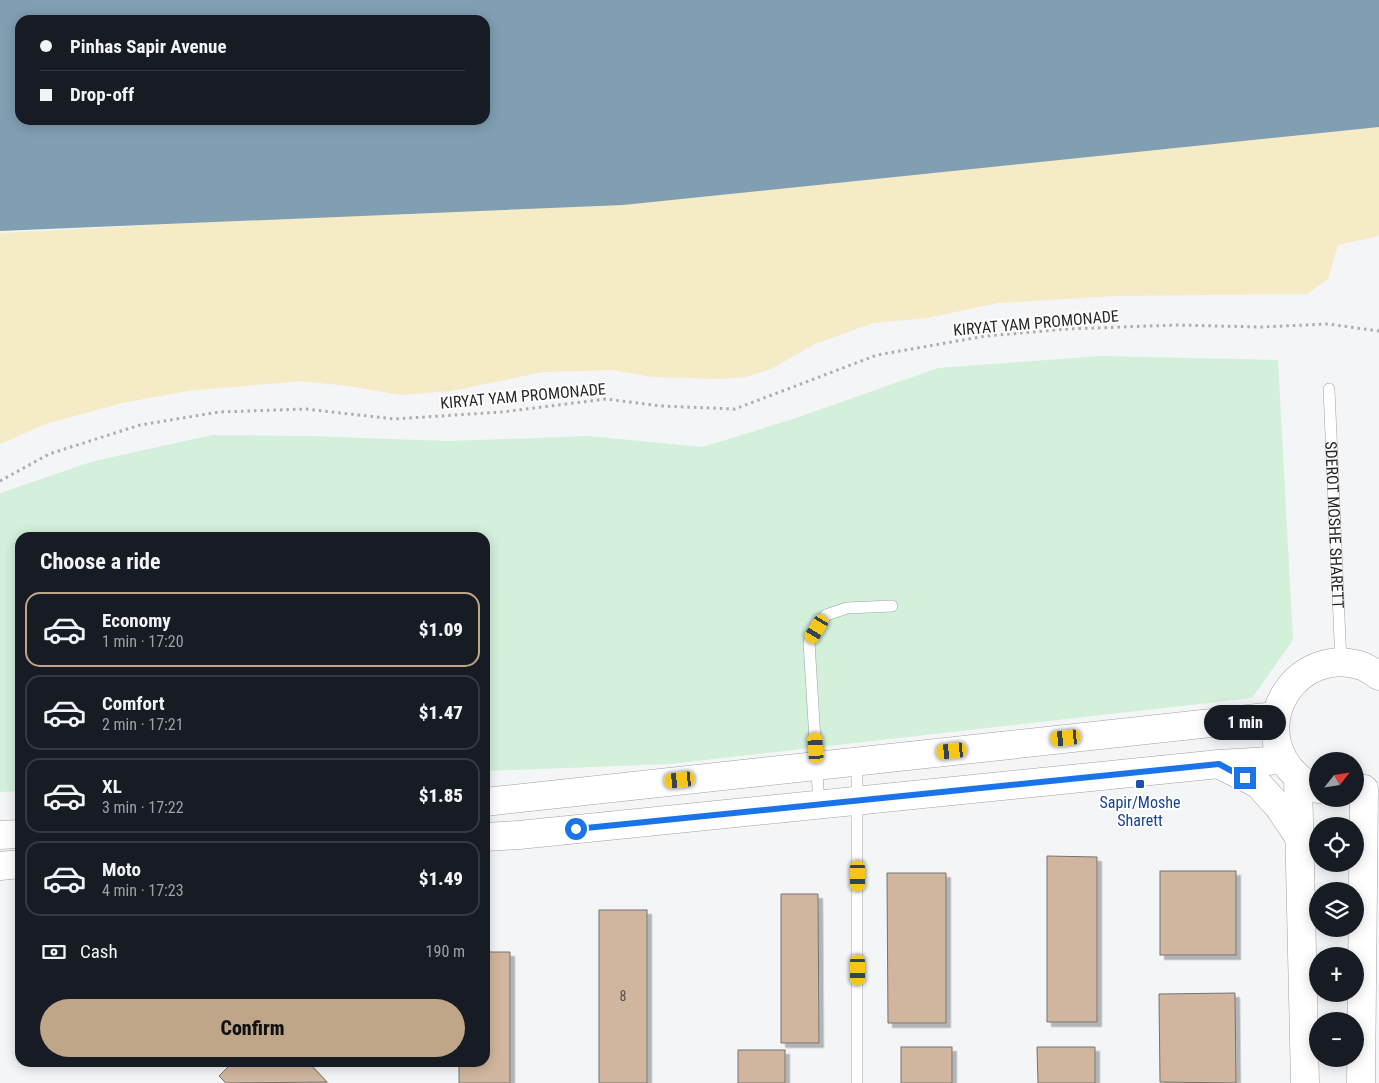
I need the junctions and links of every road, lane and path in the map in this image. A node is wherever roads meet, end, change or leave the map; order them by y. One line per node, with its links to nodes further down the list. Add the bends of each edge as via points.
1 (1379, 331): 3 (path, KIRYAT YAM PROMONADE, via 1328,324 1176,326 986,336 877,355 735,409 661,406 606,399 502,412 394,419 306,409 219,412 131,428 49,454)
2 (1329, 389): 5 (lane, SDEROT MOSHE SHARETT)
3 (0, 481)
4 (892, 606): 10 (lane, via 847,608 826,615 809,642)
5 (1341, 663): 6 (street, via 1363,666); 7 (street, via 1323,665 1292,683)
6 (1379, 676)
7 (1276, 716): 8 (street); 11 (street, via 1276,739)
8 (857, 761): 10 (street); 14 (lane)
9 (1219, 764): 11 (street); 14 (street); 21 (street, via 1258,784)
10 (817, 765): 13 (street); 15 (lane)
11 (1299, 776): 21 (street)
12 (1366, 787): 17 (street)
13 (490, 801)
14 (858, 801): 15 (street); 26 (lane)
15 (819, 805): 20 (street)
16 (1379, 814): 22 (street)
17 (1364, 833)
18 (15, 834): 19 (street)
19 (0, 835)
20 (490, 837)
21 (1299, 837): 27 (street)
22 (1364, 853)
23 (15, 864): 24 (street)
24 (0, 866)
25 (1363, 872): 28 (street)
26 (858, 1083)
27 (1305, 1083)
28 (1361, 1083)

